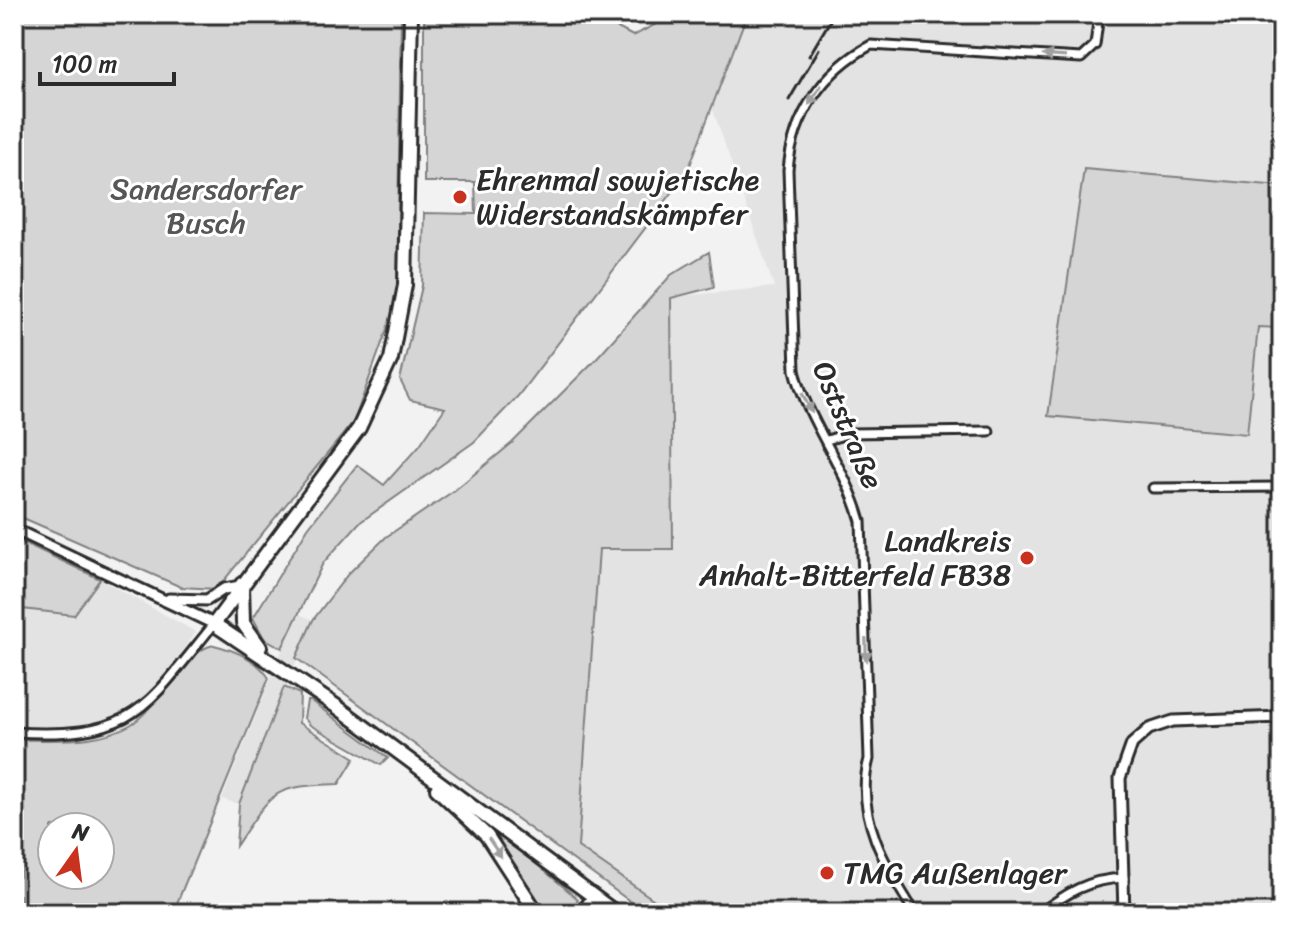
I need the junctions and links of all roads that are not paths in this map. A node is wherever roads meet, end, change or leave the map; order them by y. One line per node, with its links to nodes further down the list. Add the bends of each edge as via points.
1 (411, 14): 8 (main road, via 405,285 391,359 359,428)
2 (1099, 14): 4 (street, Oststraße, one-way to 4, via 1095,45 1084,57 871,45 816,91 796,129 790,156 791,329 798,384)
3 (989, 431): 4 (street, via 850,433)
4 (827, 440): 20 (street, Oststraße, one-way to 20, via 856,502 864,541 867,810 887,866)
5 (1282, 487): 6 (street)
6 (1153, 488)
7 (14, 529): 9 (street)
8 (241, 585): 9 (street, via 207,600); 10 (main road); 11 (main road, via 242,622)
9 (166, 599): 10 (street)
10 (214, 624): 11 (main road); 13 (street, via 153,701 122,722 91,731)
11 (266, 657): 14 (main road)
12 (1282, 717): 15 (street, via 1173,721 1149,729 1132,744 1120,778)
13 (14, 732)
14 (424, 770): 16 (main road); 17 (main road, one-way to 17, via 487,836)
15 (1124, 878): 21 (street, via 1072,889); 22 (street)
16 (594, 898): 18 (main road); 19 (main road)
17 (537, 913)
18 (582, 913)
19 (616, 913)
20 (915, 913)
21 (1040, 913)
22 (1124, 913)

